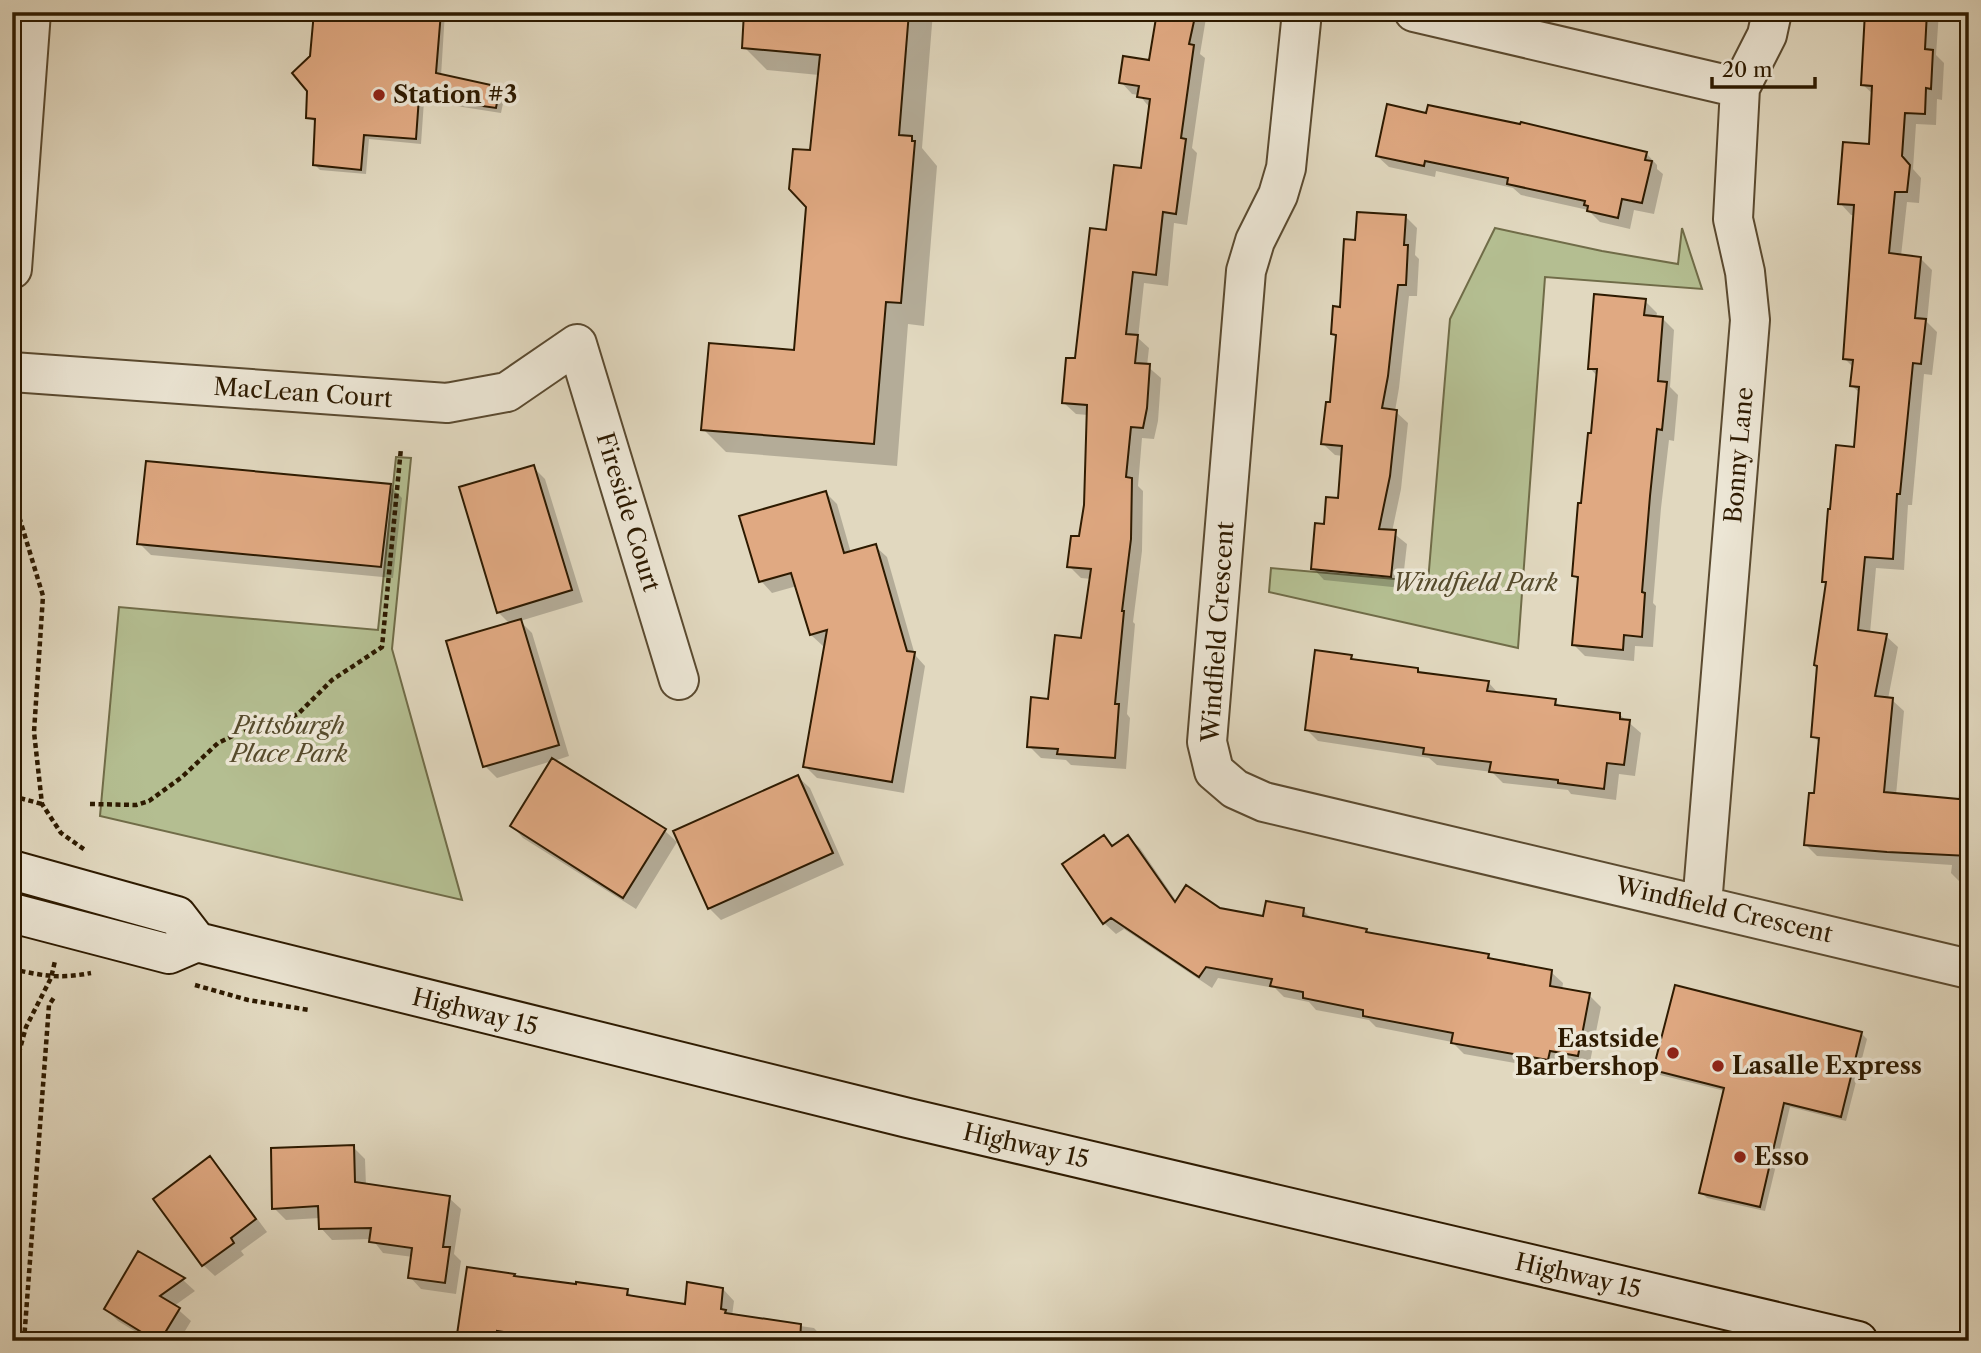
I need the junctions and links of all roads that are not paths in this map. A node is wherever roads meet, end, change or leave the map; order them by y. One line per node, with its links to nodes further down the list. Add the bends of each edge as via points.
1 (31, 12): 6 (street)
2 (1302, 12): 11 (street, Windfield Crescent, via 1286,168 1246,271 1207,742 1214,771 1235,789 1264,802)
3 (1414, 12): 5 (street)
4 (1772, 12): 5 (street, Bonny Lane, via 1768,35)
5 (1740, 88): 11 (street, Bonny Lane, via 1733,219 1750,320)
6 (12, 268)
7 (577, 344): 8 (street, MacLean Court, via 507,391 447,403); 9 (street, Fireside Court)
8 (12, 372)
9 (679, 680)
10 (12, 870): 13 (street, via 177,916)
11 (1702, 905): 14 (street, Windfield Crescent)
12 (12, 913): 13 (street, via 169,954)
13 (197, 942): 15 (street, Highway 15, via 895,1115)
14 (1969, 969)
15 (1858, 1341)

